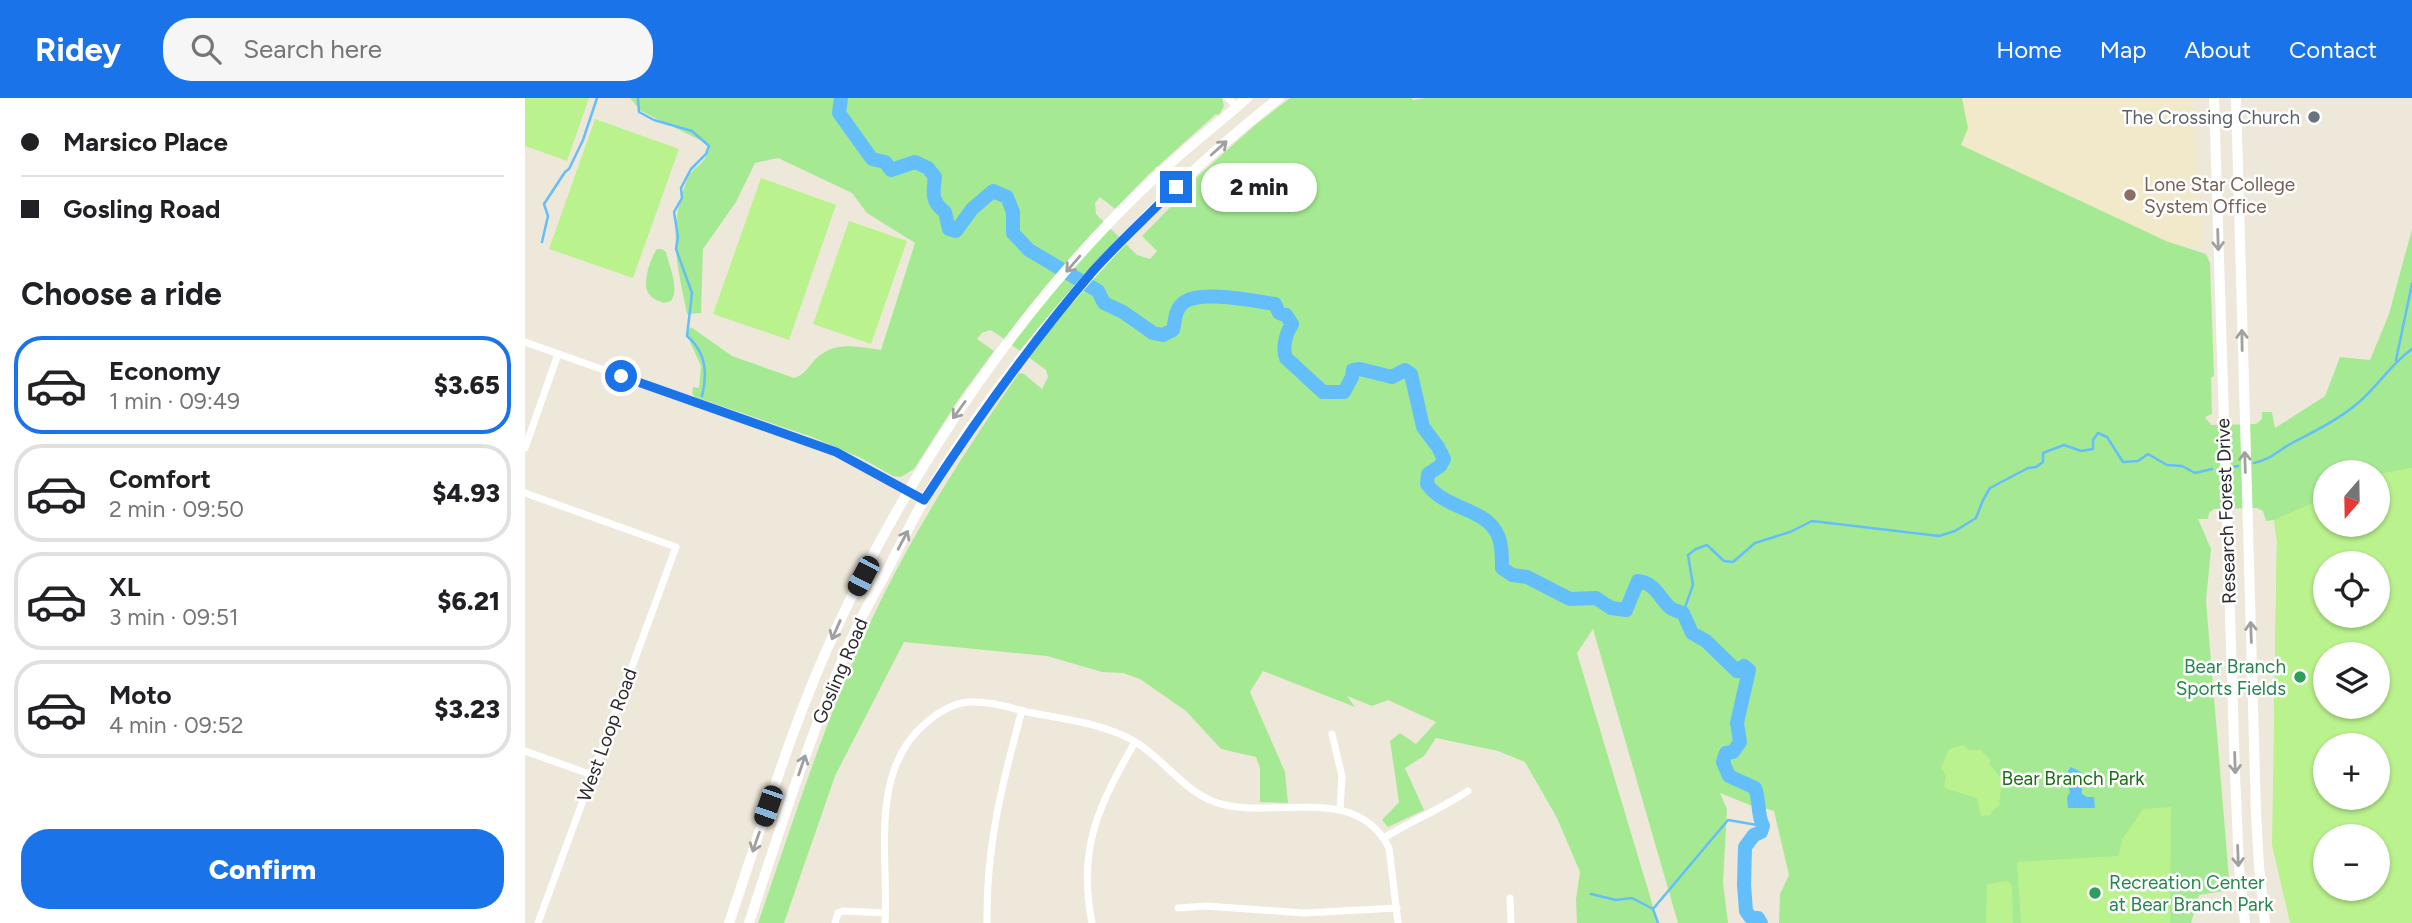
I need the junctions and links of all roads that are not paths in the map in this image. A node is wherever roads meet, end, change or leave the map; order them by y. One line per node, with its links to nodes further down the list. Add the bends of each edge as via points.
1 (1228, 98): 6 (street)
2 (1247, 98): 6 (main road, Gosling Road)
3 (1279, 98): 12 (main road, Gosling Road, one-way to 3, via 971,427 1073,296 1216,149)
4 (2214, 98): 34 (main road, Research Forest Drive, one-way to 34, via 2238,867)
5 (2236, 98): 35 (main road, Research Forest Drive, one-way to 5, via 2258,854)
6 (1237, 107): 10 (main road, Gosling Road, one-way to 10, via 1162,171 1057,282 954,416)
7 (525, 342): 8 (street)
8 (558, 354): 9 (street); 10 (street, via 836,452)
9 (525, 448)
10 (908, 491): 12 (street); 26 (main road, Gosling Road, one-way to 26, via 838,624 814,681)
11 (525, 493): 17 (street, West Loop Road, via 676,547)
12 (924, 500): 27 (main road, Gosling Road, one-way to 12, via 831,688)
13 (1022, 710): 15 (street, via 1111,731); 24 (street, via 993,704 949,707 932,717 908,743 894,769 887,799); 30 (street, via 994,825)
14 (1332, 734): 19 (street, via 1342,776)
15 (1135, 742): 19 (street, via 1189,788 1219,803); 31 (street, via 1099,808 1091,838 1087,882)
16 (525, 751): 17 (street)
17 (592, 775): 25 (street, West Loop Road)
18 (1468, 791): 20 (street)
19 (1339, 809): 20 (street, via 1366,820)
20 (1384, 838): 23 (street)
21 (1510, 898): 33 (street)
22 (1178, 908): 23 (street, via 1304,913)
23 (1397, 908): 32 (street)
24 (885, 913): 28 (street, via 842,911); 29 (street)
25 (538, 923)
26 (729, 923)
27 (749, 923)
28 (835, 923)
29 (885, 923)
30 (987, 923)
31 (1092, 923)
32 (1398, 923)
33 (1511, 923)
34 (2245, 923)
35 (2265, 923)

